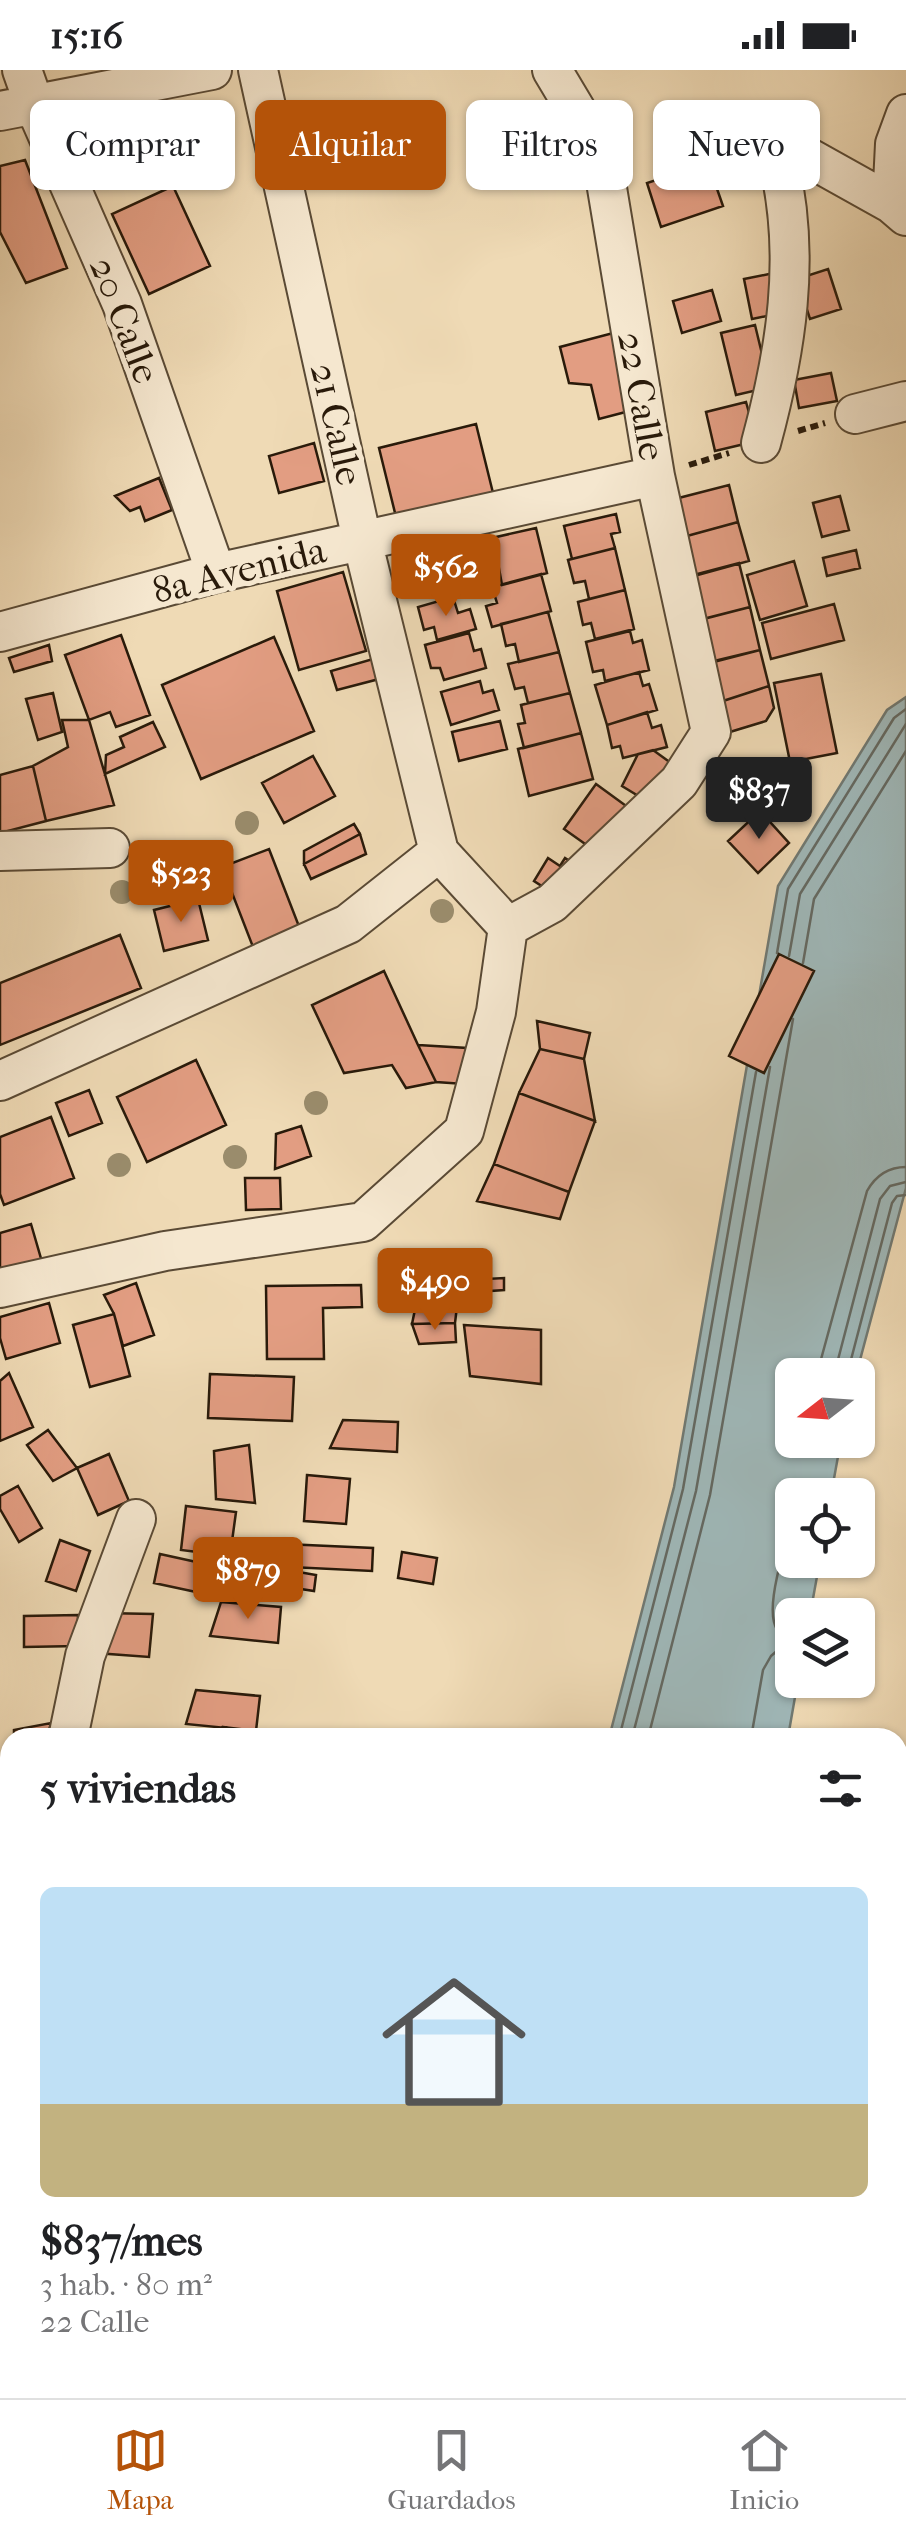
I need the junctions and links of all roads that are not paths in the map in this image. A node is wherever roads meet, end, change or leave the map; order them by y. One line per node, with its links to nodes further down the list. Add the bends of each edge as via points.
1 (212, 70): 4 (street)
2 (258, 70): 11 (street, 21 Calle)
3 (552, 70): 10 (street, 22 Calle, via 601,152)
4 (19, 95): 12 (street, 20 Calle, via 122,304)
5 (906, 114): 6 (street, via 895,144)
6 (899, 210): 9 (street, via 806,156 789,155 780,164 791,275 776,387)
7 (906, 401): 8 (street)
8 (855, 414)
9 (761, 442)
10 (655, 476): 11 (street, 8a Avenida); 17 (street, 22 Calle, via 711,732 679,782 651,809 552,902)
11 (362, 540): 12 (street, 8a Avenida); 16 (street, 21 Calle)
12 (216, 574): 13 (street, 8a Avenida)
13 (0, 632)
14 (110, 848): 15 (street)
15 (0, 850)
16 (440, 852): 17 (street, 21 Calle); 18 (street, via 348,924)
17 (508, 927): 19 (street, via 496,1012 464,1130 362,1222 165,1251)
18 (0, 1081)
19 (0, 1288)
20 (136, 1519): 21 (street, via 85,1656)
21 (70, 1728)

